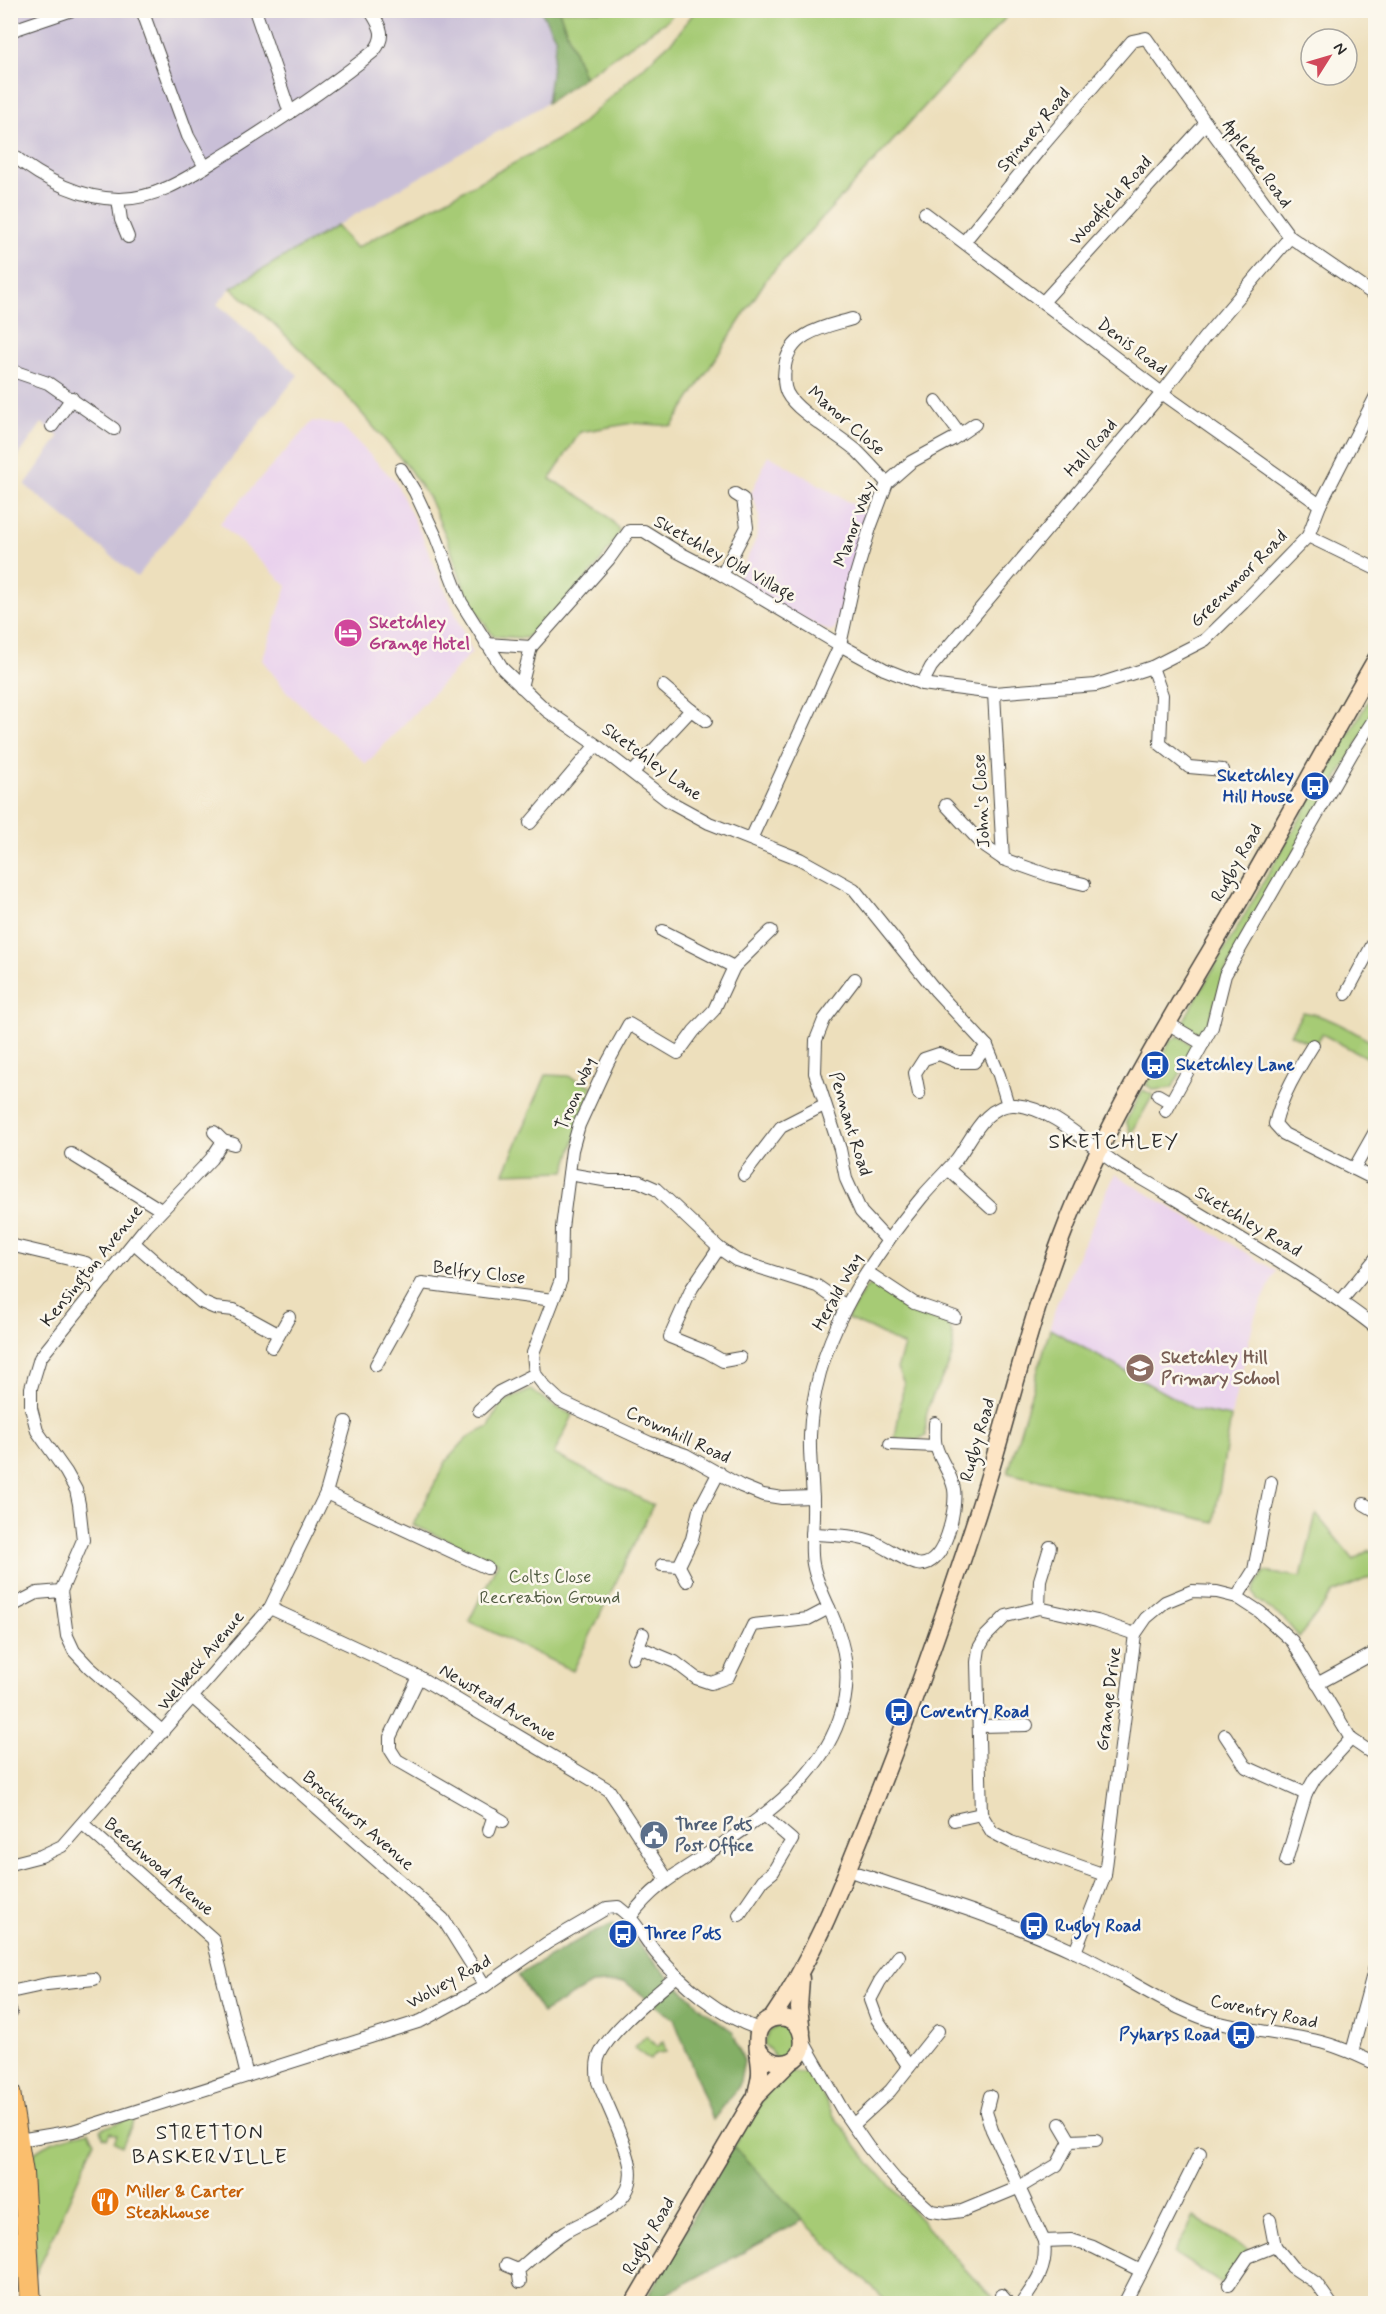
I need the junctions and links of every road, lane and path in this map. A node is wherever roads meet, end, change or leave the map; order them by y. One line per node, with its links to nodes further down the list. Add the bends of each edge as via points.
1 (72, 10): 5 (street)
2 (142, 10): 10 (street, via 188,136)
3 (255, 10): 7 (street)
4 (370, 10): 7 (street, via 382,34 381,43)
5 (10, 31)
6 (1132, 41): 8 (street, Applebee Road, via 1146,38); 15 (street, Spinney Road)
7 (290, 113): 10 (street)
8 (1206, 123): 14 (street, Applebee Road); 17 (street, Woodfield Road)
9 (10, 153): 11 (street, via 68,189)
10 (205, 166): 11 (street, via 174,185)
11 (118, 199): 13 (street)
12 (925, 213): 15 (street, Denis Road)
13 (128, 237)
14 (1290, 237): 16 (street, Applebee Road); 20 (street, Hall Road)
15 (964, 242): 17 (street, Denis Road)
16 (1376, 296)
17 (1043, 302): 20 (street, Denis Road)
18 (852, 319): 29 (street, Manor Close, via 800,338 786,360 783,378 787,394 801,409 858,452)
19 (10, 370): 22 (street, via 48,383)
20 (1162, 393): 31 (street, Denis Road); 40 (street, Hall Road, via 931,667)
21 (1376, 396): 31 (street, Greenmoor Road)
22 (72, 398): 25 (street); 26 (street)
23 (936, 400): 27 (street)
24 (975, 424): 27 (street, Manor Way)
25 (52, 426)
26 (114, 429)
27 (960, 434): 29 (street, Manor Way, via 911,462)
28 (401, 469): 35 (street, Sketchley Lane, via 436,537 461,602)
29 (887, 483): 36 (street, Manor Way, via 854,581)
30 (735, 494): 34 (street, via 743,499 747,527)
31 (1320, 504): 32 (street, Greenmoor Road)
32 (1308, 536): 33 (street); 39 (street, Greenmoor Road, via 1205,640)
33 (1376, 569)
34 (722, 575): 36 (street, Sketchley Old Village); 37 (street, Sketchley Old Village, via 645,531 629,531)
35 (486, 644): 37 (street); 42 (street, Sketchley Lane)
36 (840, 645): 40 (street, Greenmoor Road); 52 (street, Manor Way)
37 (531, 647): 42 (street, Sketchley Old Village)
38 (1376, 659): 61 (main road, Rugby Road)
39 (1152, 667): 43 (street, Greenmoor Road, via 1096,686); 48 (street, via 1162,695 1160,744 1189,767)
40 (922, 684): 43 (street, Greenmoor Road)
41 (663, 686): 44 (street)
42 (520, 687): 47 (street, Sketchley Lane)
43 (994, 693): 53 (street, John's Close)
44 (692, 710): 46 (street); 49 (street)
45 (1376, 716): 62 (street, via 1226,975 1212,1027)
46 (706, 721)
47 (596, 744): 49 (street, Sketchley Lane); 51 (street)
48 (1223, 770)
49 (633, 771): 52 (street, Sketchley Lane, via 667,800 709,823)
50 (946, 805): 53 (street, via 984,846)
51 (530, 823)
52 (751, 839): 64 (street, Sketchley Lane, via 800,859 854,889)
53 (1003, 859): 54 (street, John's Close)
54 (1084, 884)
55 (771, 931): 58 (street)
56 (663, 932): 58 (street)
57 (1376, 938): 60 (street, via 1349,976)
58 (734, 967): 75 (street, Troon Way, via 714,1010 678,1053 629,1024 579,1125)
59 (855, 979): 67 (street, Pennant Road, via 824,1020 816,1040 815,1072)
60 (1346, 994)
61 (1167, 1023): 62 (street); 71 (main road, Rugby Road, via 1133,1081)
62 (1203, 1044): 66 (street, via 1168,1106)
63 (1313, 1045): 74 (street, via 1275,1124 1284,1134)
64 (987, 1046): 65 (street, via 974,1062 958,1062 939,1054 924,1059 915,1073); 68 (street, Sketchley Lane)
65 (919, 1094)
66 (1158, 1095)
67 (824, 1105): 76 (street, via 781,1127); 80 (street, Pennant Road, via 846,1179 861,1212)
68 (1008, 1105): 71 (street, via 1027,1107 1047,1116); 73 (street, Herald Way, via 991,1112)
69 (1376, 1130): 74 (street)
70 (224, 1139): 79 (street, Kensington Avenue, via 211,1159)
71 (1100, 1151): 88 (street, Sketchley Road); 141 (main road, Rugby Road, via 1062,1236 1028,1336 978,1510 907,1719)
72 (71, 1154): 79 (street)
73 (948, 1169): 78 (street); 80 (street, Herald Way)
74 (1354, 1169): 77 (street)
75 (569, 1174): 83 (street, via 638,1181 656,1189); 87 (street, Troon Way, via 561,1280)
76 (744, 1175)
77 (1376, 1180)
78 (990, 1208)
79 (161, 1210): 81 (street, Kensington Avenue)
80 (888, 1241): 85 (street, Herald Way)
81 (134, 1243): 86 (street, Kensington Avenue); 93 (street, via 201,1302 234,1310)
82 (10, 1245): 86 (street, via 86,1263)
83 (719, 1248): 89 (street, via 736,1260 817,1286); 95 (street, via 692,1287 670,1337 723,1361)
84 (1376, 1258): 88 (street)
85 (867, 1272): 89 (street, Herald Way); 91 (street, via 914,1303)
86 (105, 1279): 115 (street, Kensington Avenue, via 40,1358 31,1388 37,1431 66,1472 80,1504 82,1540)
87 (553, 1300): 96 (street, Belfry Close, via 422,1283); 97 (street, Troon Way, via 533,1353)
88 (1341, 1301): 92 (street, Sketchley Road)
89 (846, 1306): 106 (street, Herald Way, via 814,1391 810,1434)
90 (289, 1317): 93 (street)
91 (955, 1317)
92 (1376, 1328)
93 (278, 1334): 94 (street)
94 (272, 1347)
95 (740, 1358)
96 (376, 1365)
97 (535, 1374): 98 (street, via 499,1392); 103 (street, Crownhill Road, via 560,1401)
98 (479, 1410)
99 (346, 1422): 105 (street, Welbeck Avenue)
100 (935, 1423): 102 (street)
101 (890, 1444): 102 (street)
102 (935, 1446): 109 (street, via 954,1489 954,1510 950,1531 929,1561 916,1564 865,1539)
103 (719, 1472): 106 (street, Crownhill Road, via 763,1495); 112 (street, via 699,1510 692,1539)
104 (1271, 1482): 116 (street, via 1254,1570)
105 (326, 1493): 113 (street); 118 (street, Welbeck Avenue)
106 (813, 1497): 109 (street, Herald Way)
107 (1364, 1504): 108 (street)
108 (1376, 1511)
109 (812, 1534): 119 (street, Herald Way, via 814,1569)
110 (1050, 1547): 120 (street, via 1040,1580)
111 (662, 1564): 112 (street)
112 (679, 1566): 114 (street)
113 (487, 1568)
114 (687, 1581)
115 (61, 1591): 117 (street, via 37,1593); 129 (street, Kensington Avenue, via 67,1636 74,1651)
116 (1237, 1597): 122 (street, Grange Drive, via 1192,1591 1165,1602); 125 (street, Grange Drive, via 1293,1641)
117 (10, 1607)
118 (270, 1608): 124 (street, Newstead Avenue); 126 (street, Welbeck Avenue)
119 (829, 1608): 121 (street, via 808,1619 753,1625 728,1677 711,1683 696,1678 675,1662 636,1653); 135 (street, Herald Way, via 846,1657 841,1714 829,1743 806,1776)
120 (1039, 1608): 122 (street); 128 (street, via 1006,1616 979,1648)
121 (643, 1634)
122 (1135, 1634): 142 (street, Grange Drive)
123 (1376, 1652): 125 (street)
124 (419, 1677): 138 (street, via 390,1737 390,1749 397,1760 498,1818); 143 (street, Newstead Avenue, via 609,1790)
125 (1317, 1684): 131 (street, Grange Drive)
126 (192, 1697): 129 (street, Welbeck Avenue); 152 (street, Brockhurst Avenue, via 443,1919)
127 (1027, 1725): 128 (street)
128 (980, 1726): 134 (street)
129 (163, 1732): 137 (street, Welbeck Avenue)
130 (1225, 1735): 133 (street, via 1246,1767)
131 (1351, 1739): 132 (street, Grange Drive); 133 (street, via 1315,1778)
132 (1376, 1756)
133 (1306, 1794): 139 (street)
134 (981, 1814): 136 (street); 142 (street, via 992,1832 1011,1842)
135 (763, 1815): 143 (street); 144 (street, via 792,1840 786,1854)
136 (954, 1820)
137 (83, 1824): 140 (street, Welbeck Avenue, via 63,1846); 163 (street, Beechwood Avenue, via 213,1939)
138 (489, 1830)
139 (1286, 1861)
140 (10, 1864)
141 (847, 1870): 146 (street, Coventry Road, via 965,1909); 149 (main road, Rugby Road)
142 (1105, 1875): 146 (street, Grange Drive)
143 (667, 1878): 145 (street, via 645,1896)
144 (739, 1915)
145 (631, 1916): 150 (street, via 643,1937); 152 (street, Wolvey Road, via 618,1907 607,1908)
146 (1075, 1952): 158 (street, Coventry Road, via 1209,2020 1308,2039)
147 (899, 1956): 161 (street, via 870,2000 877,2019)
148 (1376, 1963): 158 (street)
149 (801, 1974): 154 (main road, Rugby Road); 156 (main road, Rugby Road)
150 (677, 1976): 154 (street, via 712,2005); 179 (street, via 635,2012 598,2058 598,2082 630,2165 626,2192 610,2210 566,2231)
151 (94, 1979): 153 (street)
152 (485, 1986): 163 (street, Wolvey Road, via 421,2021)
153 (10, 1992)
154 (766, 2024): 156 (main road, via 781,2017 790,2019); 157 (main road, via 757,2039)
155 (938, 2031): 161 (street)
156 (802, 2036): 159 (main road, via 800,2052); 162 (street)
157 (758, 2048): 159 (main road, via 775,2063); 165 (main road, Rugby Road, via 760,2073)
158 (1352, 2052): 160 (street, Coventry Road)
159 (791, 2061): 162 (street); 165 (main road, Rugby Road)
160 (1376, 2064)
161 (909, 2067): 168 (street, via 890,2091)
162 (820, 2072): 168 (street)
163 (247, 2076): 169 (street, Wolvey Road, via 73,2131)
164 (10, 2092): 169 (highway)
165 (756, 2096): 182 (main road, Rugby Road)
166 (990, 2096): 174 (street, via 986,2112)
167 (1060, 2124): 171 (street)
168 (852, 2125): 174 (street, via 896,2180 931,2211 962,2211)
169 (19, 2140): 173 (highway)
170 (1096, 2140): 171 (street)
171 (1070, 2141): 174 (street, via 1057,2165)
172 (1200, 2152): 178 (street)
173 (17, 2174): 181 (highway)
174 (1020, 2187): 176 (street)
175 (1270, 2220): 177 (street)
176 (1044, 2241): 178 (street, via 1071,2240); 183 (street, via 1046,2257)
177 (1275, 2246): 180 (street, via 1248,2257); 185 (street, via 1292,2268 1316,2283)
178 (1141, 2271): 184 (street)
179 (514, 2272)
180 (1229, 2285)
181 (31, 2304)
182 (633, 2304)
183 (1021, 2304)
184 (1124, 2304)
185 (1331, 2304)

